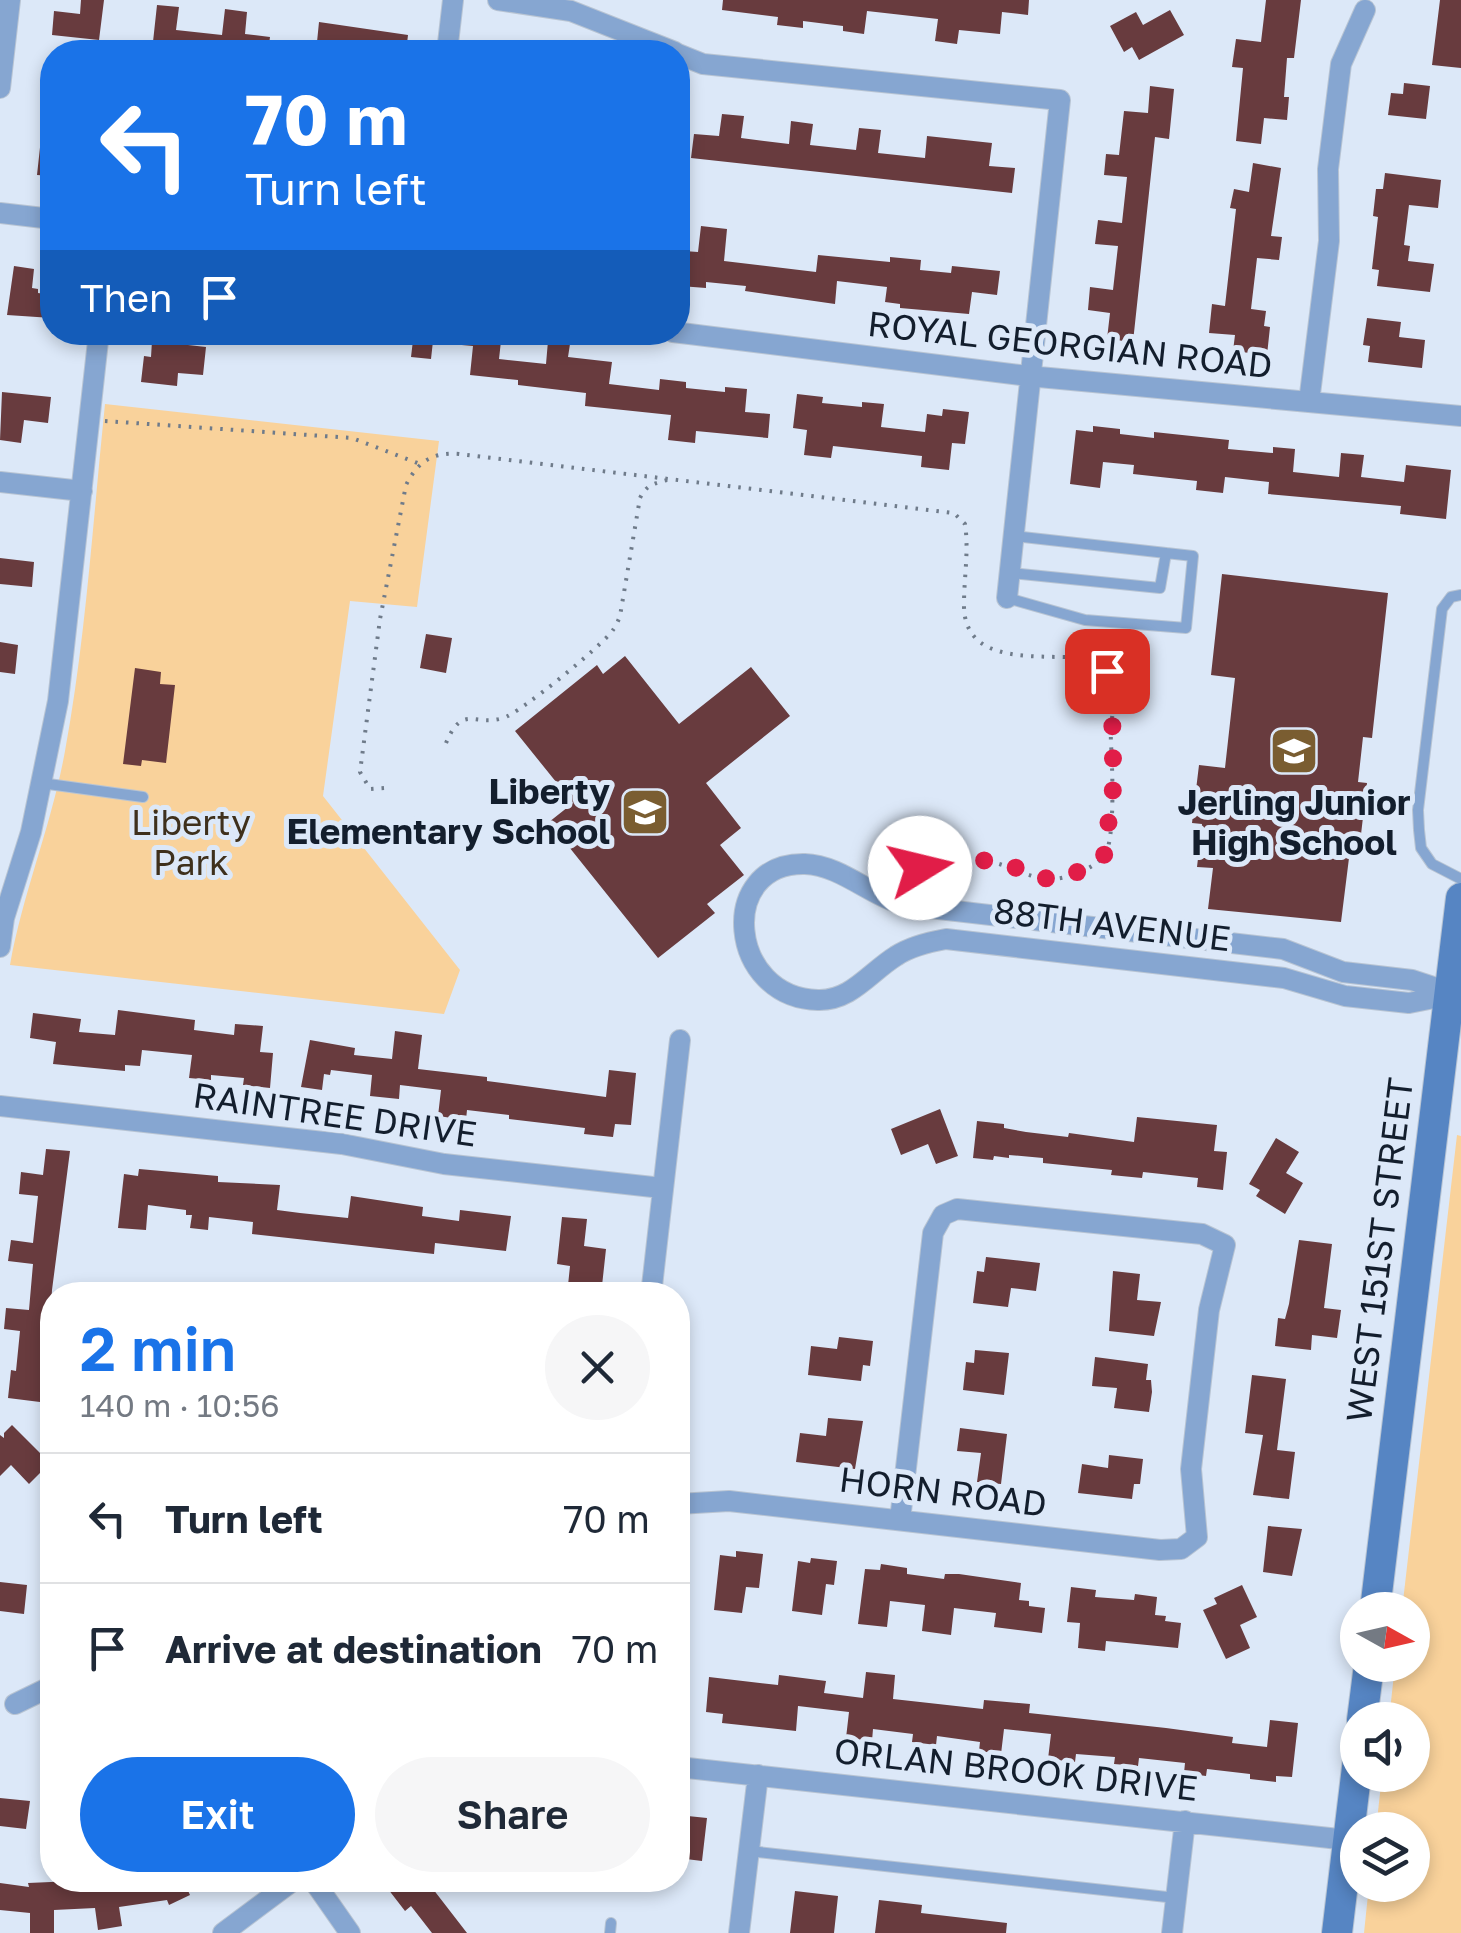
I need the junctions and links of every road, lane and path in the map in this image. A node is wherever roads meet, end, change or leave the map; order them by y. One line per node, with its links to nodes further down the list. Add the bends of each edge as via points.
1 (10, 0): 8 (street)
2 (454, 0): 5 (street)
3 (498, 0): 6 (street, via 571,11)
4 (1365, 10): 14 (street, via 1341,64)
5 (449, 40)
6 (644, 40)
7 (690, 59): 13 (street, via 1060,100)
8 (0, 88)
9 (0, 213): 10 (street)
10 (40, 218)
11 (690, 334): 13 (street, ROYAL GEORGIAN ROAD)
12 (98, 345): 16 (street)
13 (1028, 376): 14 (street, ROYAL GEORGIAN ROAD); 21 (street)
14 (1309, 402): 15 (street, ROYAL GEORGIAN ROAD)
15 (1461, 416)
16 (90, 420): 17 (path, via 352,438); 20 (street)
17 (420, 464): 18 (path, via 460,454); 28 (path, via 406,485 360,772 370,790)
18 (676, 478): 26 (path, via 644,488 614,630 506,718 468,717 453,726); 32 (path, via 954,513 966,524 964,616 976,640 1002,653 1092,659 1112,679 1115,774 1104,856 1056,880 980,860 914,868)
19 (0, 482): 20 (street)
20 (82, 490): 27 (street, via 58,701)
21 (1013, 536): 22 (lane); 23 (street)
22 (1166, 553): 23 (lane, via 1160,588); 25 (lane, via 1193,556 1186,628 1085,620)
23 (1010, 573): 25 (street)
24 (1461, 594): 30 (lane, via 1442,609 1418,810 1421,848 1432,864)
25 (1007, 598)
26 (446, 743)
27 (41, 783): 29 (lane); 33 (street)
28 (384, 788)
29 (143, 797)
30 (1461, 879)
31 (1461, 898): 34 (street, WEST 151ST STREET)
32 (890, 902): 34 (street, 88TH AVENUE, via 1284,948 1343,972 1412,980); 34 (street, 88TH AVENUE, via 817,866 793,865 764,879 751,895 744,942 775,985 817,1000 847,994 912,947 946,940 1284,978 1345,996 1409,1003)
33 (0, 947)
34 (1455, 995): 41 (street, WEST 151ST STREET)
35 (680, 1040): 37 (street)
36 (0, 1106): 37 (street, RAINTREE DRIVE)
37 (662, 1188): 38 (street)
38 (652, 1282)
39 (690, 1503): 40 (street, HORN ROAD, via 729,1500)
40 (900, 1520): 40 (street, HORN ROAD, via 933,1233 943,1215 956,1209 1202,1234 1225,1245 1209,1310 1191,1469 1196,1537 1181,1549 1160,1550)
41 (1377, 1592)
42 (40, 1692): 43 (street)
43 (15, 1704)
44 (690, 1768): 45 (street, ORLAN BROOK DRIVE)
45 (758, 1775): 46 (street, ORLAN BROOK DRIVE); 48 (street)
46 (1184, 1821): 47 (street, ORLAN BROOK DRIVE); 51 (street)
47 (1340, 1839)
48 (749, 1851): 51 (lane); 55 (street)
49 (278, 1892): 53 (street)
50 (322, 1892): 54 (street)
51 (1177, 1898): 56 (street)
52 (1341, 1902): 57 (street)
53 (223, 1933)
54 (350, 1933)
55 (738, 1933)
56 (1172, 1933)
57 (1337, 1933)

